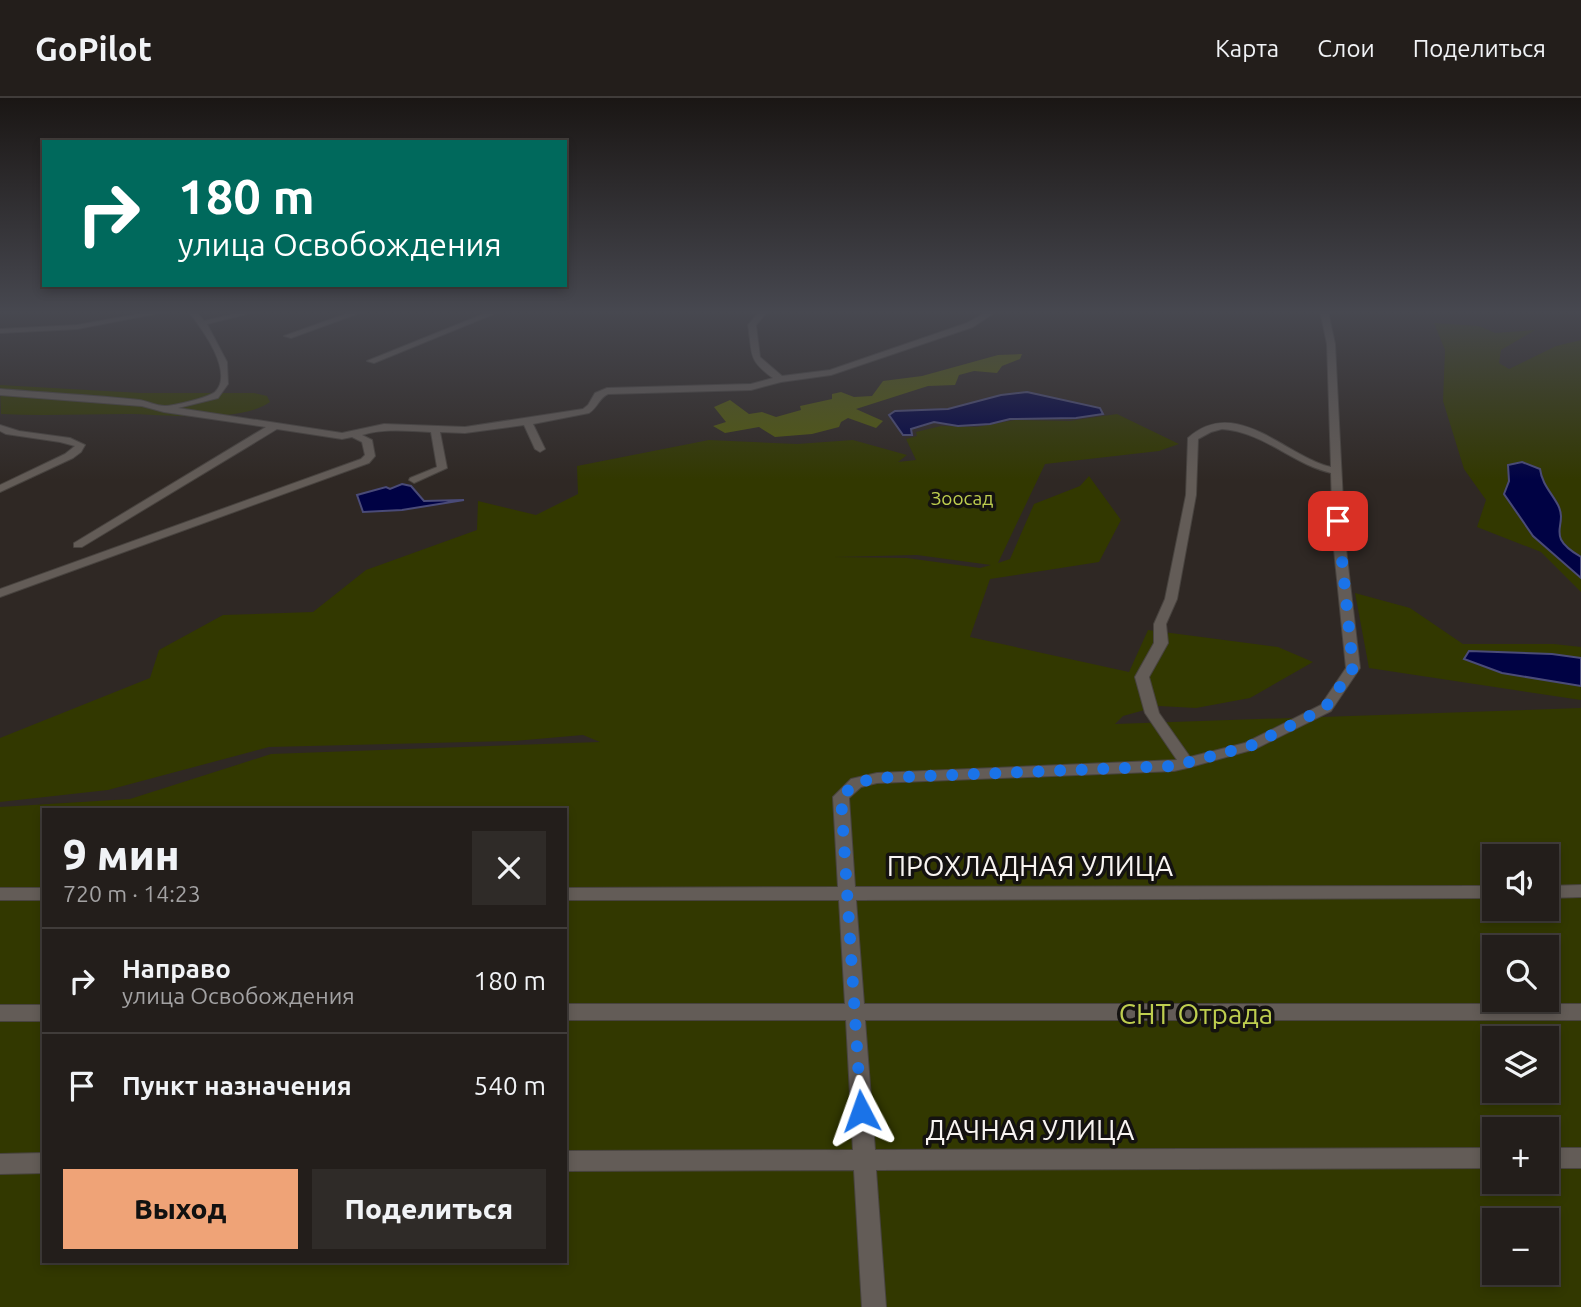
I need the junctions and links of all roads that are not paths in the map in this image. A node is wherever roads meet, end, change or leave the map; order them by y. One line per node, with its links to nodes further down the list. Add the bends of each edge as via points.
1 (224, 367): 8 (street, via 222,389 214,397)
2 (762, 367): 5 (street)
3 (845, 367): 5 (street)
4 (1332, 367): 15 (street)
5 (780, 379): 9 (street, via 751,387 607,391 586,411)
6 (5, 393): 7 (street); 8 (street, via 142,403)
7 (0, 400)
8 (164, 409): 10 (street)
9 (527, 422): 12 (street); 14 (street)
10 (275, 426): 13 (street); 18 (street)
11 (0, 428): 17 (street, via 80,445 69,456)
12 (435, 430): 13 (street, via 384,427); 16 (street, via 442,468)
13 (354, 436): 19 (street, via 367,440 370,456 365,461)
14 (540, 449)
15 (1336, 471): 20 (street, via 1353,668 1325,708 1250,746); 20 (street, via 1312,464 1250,429 1213,428 1193,438 1191,495 1171,599 1160,624 1161,643 1142,677 1152,713)
16 (414, 480)
17 (0, 489)
18 (78, 545)
19 (0, 593)
20 (1187, 763): 24 (street, via 877,778 856,783 841,797)
21 (1559, 891): 22 (street)
22 (1581, 891)
23 (1482, 892): 24 (street, ПРОХЛАДНАЯ УЛИЦА)
24 (847, 893): 27 (street, ПРОХЛАДНАЯ УЛИЦА); 29 (street)
25 (0, 894): 26 (street)
26 (42, 894)
27 (567, 894)
28 (567, 1012): 29 (street)
29 (855, 1012): 30 (street); 36 (street)
30 (1581, 1012)
31 (0, 1013): 32 (street)
32 (42, 1013)
33 (1482, 1158): 36 (street, ДАЧНАЯ УЛИЦА)
34 (1559, 1158): 35 (street)
35 (1581, 1158)
36 (864, 1160): 37 (street, ДАЧНАЯ УЛИЦА); 40 (street)
37 (567, 1161)
38 (42, 1163): 39 (street)
39 (0, 1164)
40 (874, 1307)

